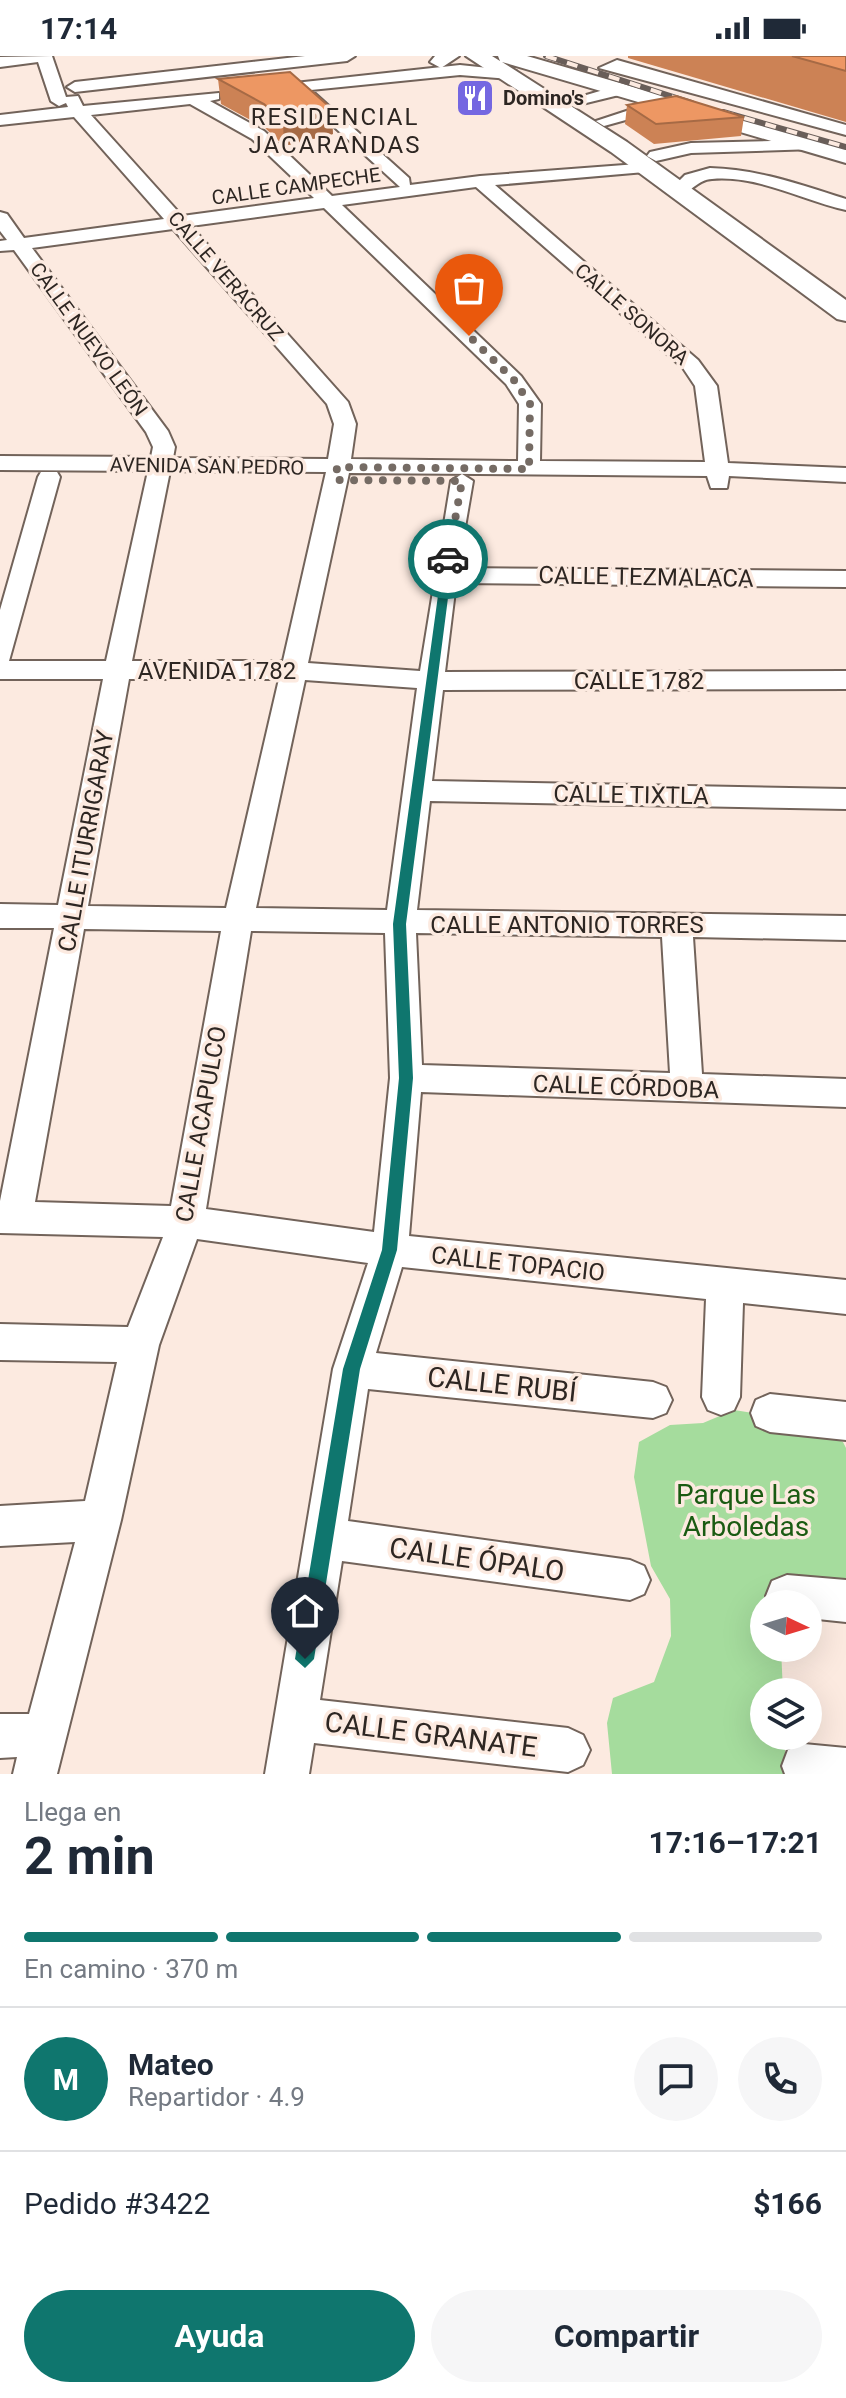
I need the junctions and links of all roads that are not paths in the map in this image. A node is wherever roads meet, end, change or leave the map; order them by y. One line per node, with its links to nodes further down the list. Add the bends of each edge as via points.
1 (44, 56): 6 (street); 13 (street)
2 (347, 56): 13 (street)
3 (579, 57): 9 (main road)
4 (444, 59): 5 (street); 11 (street)
5 (498, 61): 8 (street, via 460,70); 10 (main road); 10 (main road); 17 (main road)
6 (0, 62)
7 (68, 66): 13 (street)
8 (297, 87): 12 (street); 25 (street)
9 (702, 93): 18 (street); 19 (main road)
10 (598, 95): 14 (main road); 17 (main road); 17 (street)
11 (166, 96): 12 (street); 13 (street)
12 (192, 98): 26 (street, via 258,135)
13 (72, 100): 15 (street); 16 (street); 30 (street, CALLE VERACRUZ)
14 (663, 104): 17 (street); 20 (main road)
15 (0, 108)
16 (0, 120)
17 (618, 122): 22 (main road)
18 (846, 130)
19 (846, 139)
20 (809, 145): 21 (main road); 22 (street, CALLE CAMPECHE, via 691,148)
21 (846, 156)
22 (650, 161): 23 (street, CALLE CAMPECHE); 24 (main road)
23 (480, 181): 26 (street, CALLE CAMPECHE); 39 (street, CALLE SONORA, via 691,364 706,386)
24 (693, 181): 27 (street, via 746,175); 29 (street, via 732,185); 32 (main road); 33 (main road)
25 (403, 182)
26 (333, 203): 30 (street, CALLE CAMPECHE); 35 (street, via 514,380 530,404)
27 (846, 205)
28 (0, 218): 31 (street, CALLE NUEVO LEÓN)
29 (846, 219)
30 (181, 224): 31 (street, CALLE CAMPECHE); 37 (street, CALLE VERACRUZ, via 337,402 345,424)
31 (10, 245): 36 (street, CALLE NUEVO LEÓN, via 157,431 164,447)
32 (846, 293)
33 (846, 313)
34 (0, 463): 36 (street, AVENIDA SAN PEDRO)
35 (529, 469): 37 (street, AVENIDA SAN PEDRO); 39 (street, AVENIDA SAN PEDRO)
36 (161, 472): 37 (street, AVENIDA SAN PEDRO); 41 (street, AVENIDA SAN PEDRO); 49 (street, CALLE ITURRIGARAY)
37 (337, 474): 42 (street, AVENIDA SAN PEDRO); 48 (street, CALLE ACAPULCO)
38 (846, 475): 39 (street, AVENIDA SAN PEDRO)
39 (718, 476): 42 (street, AVENIDA SAN PEDRO); 43 (street, AVENIDA SAN PEDRO)
40 (0, 477): 41 (street, AVENIDA SAN PEDRO)
41 (49, 477): 46 (street)
42 (462, 481): 44 (street)
43 (846, 487)
44 (445, 575): 45 (street, CALLE TEZMALACA); 51 (street)
45 (846, 579)
46 (0, 656)
47 (0, 670): 49 (street, AVENIDA 1782)
48 (292, 670): 49 (street, AVENIDA 1782); 51 (street, AVENIDA 1782); 56 (street, CALLE ACAPULCO)
49 (117, 671): 55 (street, CALLE ITURRIGARAY)
50 (846, 680): 51 (street, CALLE 1782)
51 (433, 681): 52 (street)
52 (416, 791): 53 (street, CALLE TIXTLA); 57 (street)
53 (846, 799)
54 (0, 916): 55 (street, CALLE ANTONIO TORRES)
55 (71, 918): 56 (street, CALLE ANTONIO TORRES); 63 (street, CALLE ITURRIGARAY)
56 (238, 921): 57 (street, CALLE ANTONIO TORRES); 64 (street, CALLE ACAPULCO)
57 (400, 924): 58 (street, CALLE ANTONIO TORRES); 60 (street)
58 (677, 926): 59 (street, CALLE ANTONIO TORRES); 61 (street)
59 (846, 928)
60 (406, 1078): 61 (street, CALLE CÓRDOBA); 65 (street)
61 (687, 1090): 62 (street, CALLE CÓRDOBA)
62 (846, 1093)
63 (8, 1217): 64 (street, CALLE TOPACIO)
64 (186, 1222): 65 (street, CALLE TOPACIO); 69 (street, CALLE ACAPULCO)
65 (390, 1250): 66 (street, CALLE TOPACIO); 70 (street)
66 (725, 1285): 67 (street, CALLE TOPACIO); 71 (street)
67 (846, 1297)
68 (0, 1342): 69 (street)
69 (140, 1345): 75 (street, CALLE ACAPULCO)
70 (352, 1369): 72 (street, CALLE RUBÍ); 77 (street)
71 (721, 1397)
72 (653, 1400)
73 (770, 1413): 74 (street)
74 (846, 1421)
75 (101, 1520): 76 (street); 84 (street, CALLE ACAPULCO)
76 (0, 1526)
77 (324, 1538): 78 (street, CALLE ÓPALO); 81 (street)
78 (630, 1580)
79 (822, 1599): 80 (street)
80 (846, 1601)
81 (295, 1719): 83 (street, CALLE GRANATE); 85 (street)
82 (0, 1736): 84 (street)
83 (568, 1750)
84 (40, 1755)
85 (287, 1774)

